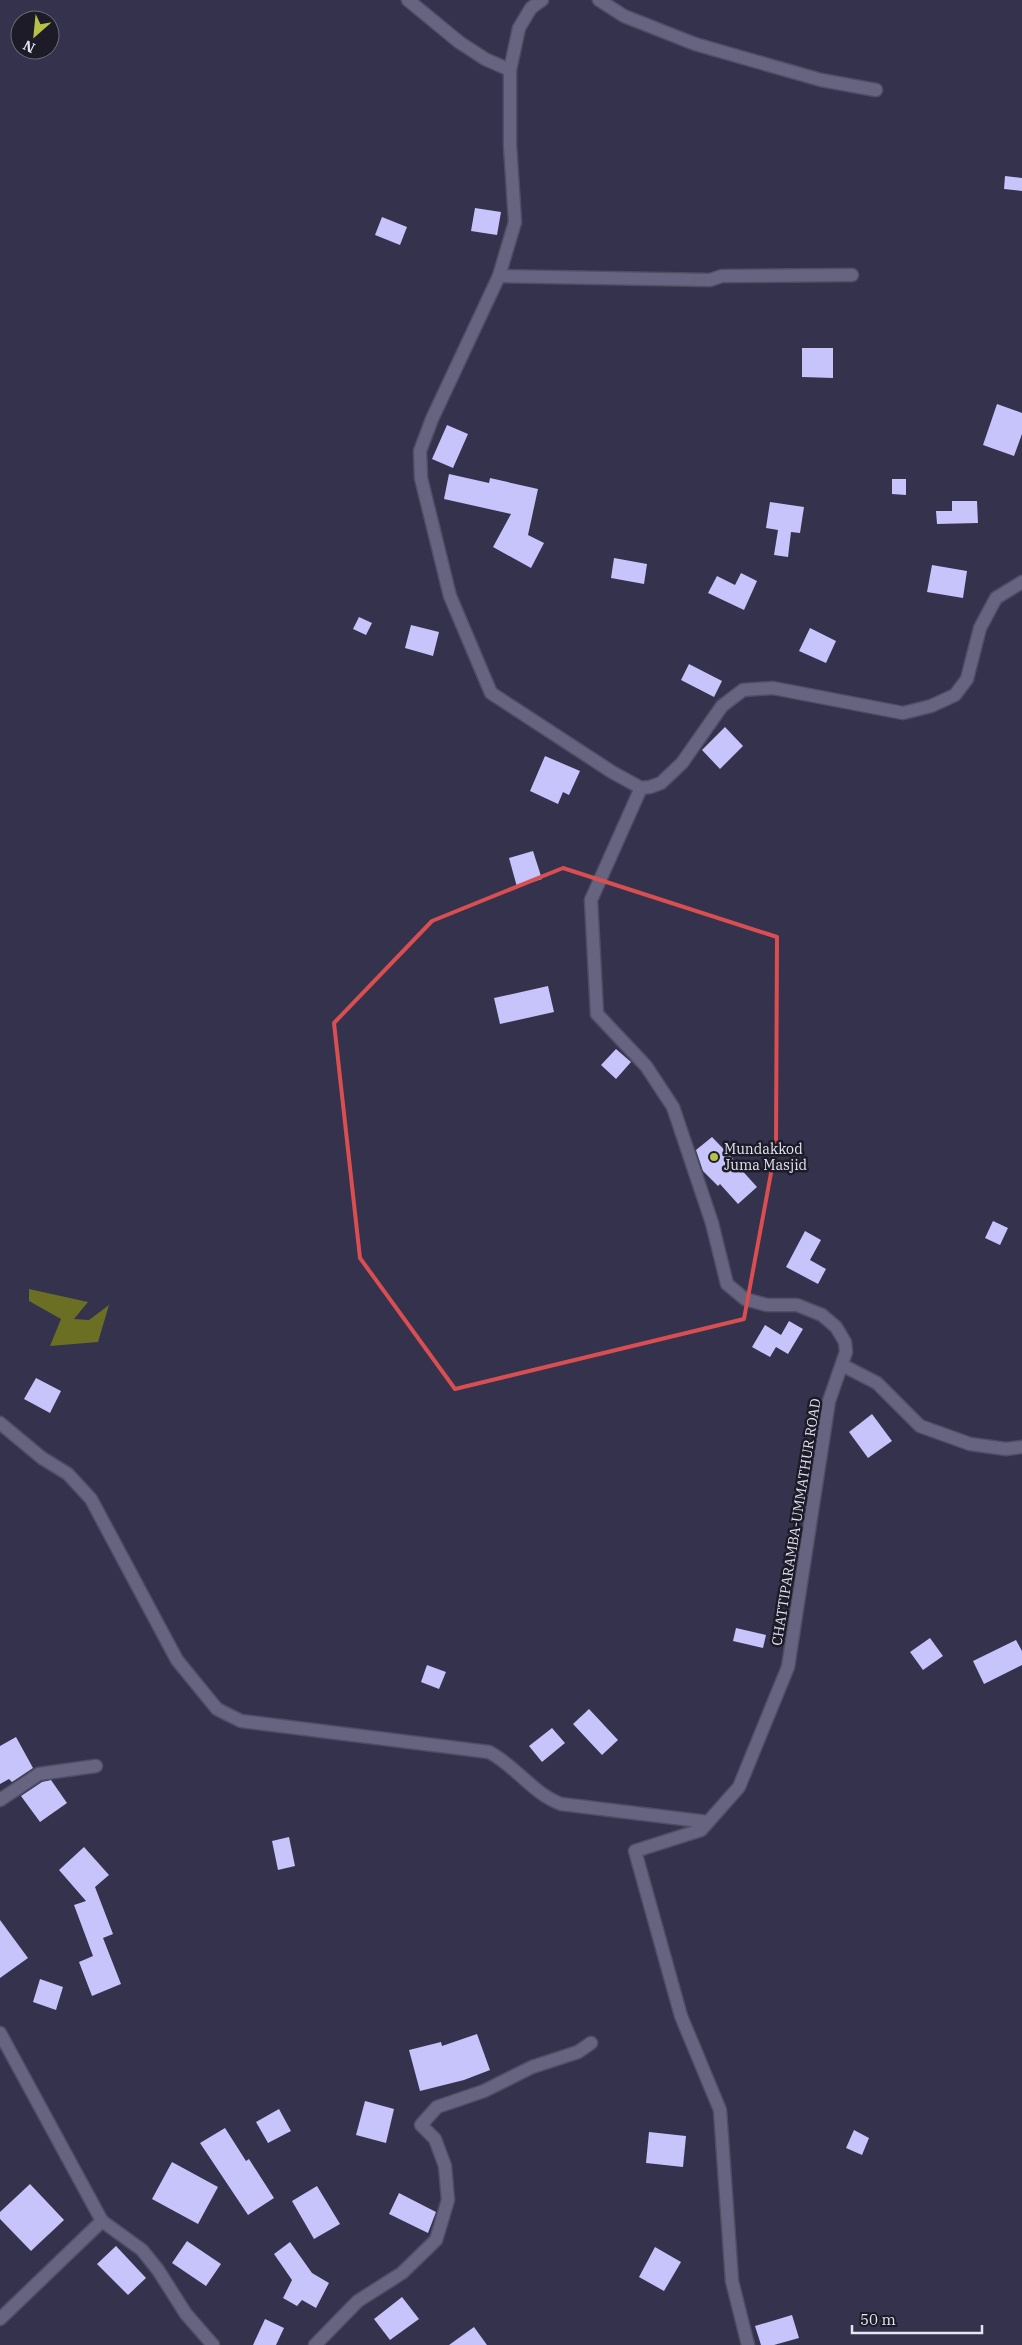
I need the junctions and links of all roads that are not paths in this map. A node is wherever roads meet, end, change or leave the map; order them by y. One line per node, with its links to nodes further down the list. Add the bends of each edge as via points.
1 (408, 0): 4 (street, via 459,42)
2 (542, 0): 4 (street, via 531,8 519,28)
3 (599, 0): 5 (street, via 624,16 695,44 821,80)
4 (510, 70): 7 (street, via 515,222)
5 (876, 90)
6 (852, 275): 7 (street, via 722,276 710,280)
7 (499, 276): 9 (street, via 420,451 421,478 450,596 491,693)
8 (1022, 582): 9 (street, via 996,598 980,628 967,679 956,695 903,713 773,688 743,690 722,706 682,763 661,783)
9 (641, 788): 10 (street, CHATTIPARAMBA-UMMATHUR ROAD, via 591,900 597,1014 646,1066 673,1107 712,1223 727,1284 745,1299 767,1305 797,1305 822,1315 846,1342)
10 (842, 1365): 12 (street, via 877,1383 920,1426 970,1444); 15 (street, CHATTIPARAMBA-UMMATHUR ROAD, via 829,1401 788,1666 739,1786)
11 (0, 1423): 15 (street, via 42,1458 68,1474 91,1499 178,1660 218,1709 241,1721 489,1752 505,1760 547,1799 561,1804)
12 (1022, 1447)
13 (96, 1766): 14 (street, via 39,1774)
14 (0, 1800)
15 (708, 1822): 22 (street, CHATTIPARAMBA-UMMATHUR ROAD, via 701,1830 635,1851 682,2016 720,2110 732,2281)
16 (0, 2033): 18 (street)
17 (591, 2043): 21 (street, via 578,2052 532,2066 484,2091 437,2107 421,2125 435,2139 445,2166 448,2200 436,2240 402,2272 358,2301)
18 (102, 2221): 19 (street); 20 (street, via 142,2250 186,2314)
19 (0, 2318)
20 (213, 2345)
21 (315, 2345)
22 (748, 2345)

